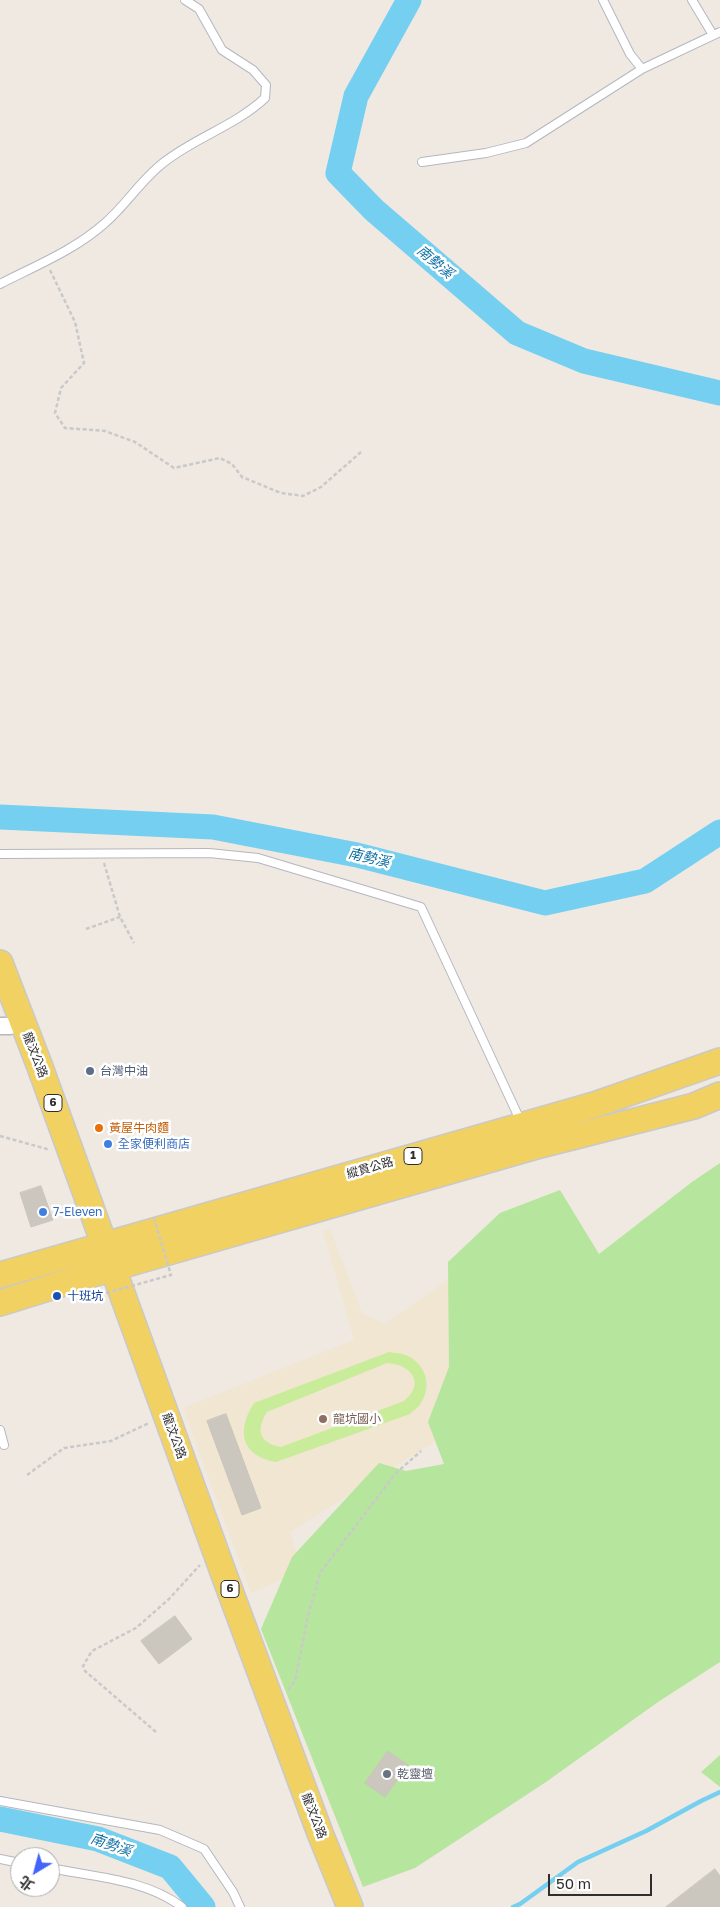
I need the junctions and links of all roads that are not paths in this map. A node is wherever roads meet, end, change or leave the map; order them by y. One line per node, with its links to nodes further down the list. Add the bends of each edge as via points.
1 (185, 0): 7 (lane, via 199,9 222,50 253,70 266,85 265,98 251,111 162,164 104,224 79,242)
2 (603, 0): 5 (lane, via 630,54)
3 (692, 0): 4 (lane)
4 (717, 34): 5 (lane)
5 (642, 69): 6 (lane, via 526,143 486,153)
6 (422, 162)
7 (0, 284)
8 (0, 854): 15 (lane, via 209,853 258,858 421,907)
9 (0, 963): 13 (main road, 龍汶公路 / 6)
10 (0, 1001): 11 (main road, 龍汶公路 / 6)
11 (5, 1026): 13 (main road, 龍汶公路 / 6)
12 (720, 1061): 15 (main road, 縱貫公路 / 1, via 594,1105)
13 (34, 1069): 16 (main road, 龍汶公路 / 6, via 52,1130)
14 (720, 1095): 15 (main road, 縱貫公路 / 1, via 694,1106)
15 (527, 1136): 16 (main road, 縱貫公路 / 1); 17 (main road, 縱貫公路 / 1)
16 (97, 1246): 17 (main road, 龍汶公路 / 6); 18 (main road, 縱貫公路 / 1)
17 (106, 1271): 19 (main road, 縱貫公路 / 1); 26 (main road, 龍汶公路 / 6, via 151,1422); 27 (main road, 龍汶公路 / 6)
18 (0, 1275)
19 (0, 1303)
20 (0, 1430): 21 (lane)
21 (4, 1445)
22 (0, 1801): 25 (lane, via 160,1830 204,1850)
23 (60, 1870): 24 (lane, via 144,1886 171,1898)
24 (182, 1907)
25 (240, 1907)
26 (335, 1907)
27 (350, 1907)

